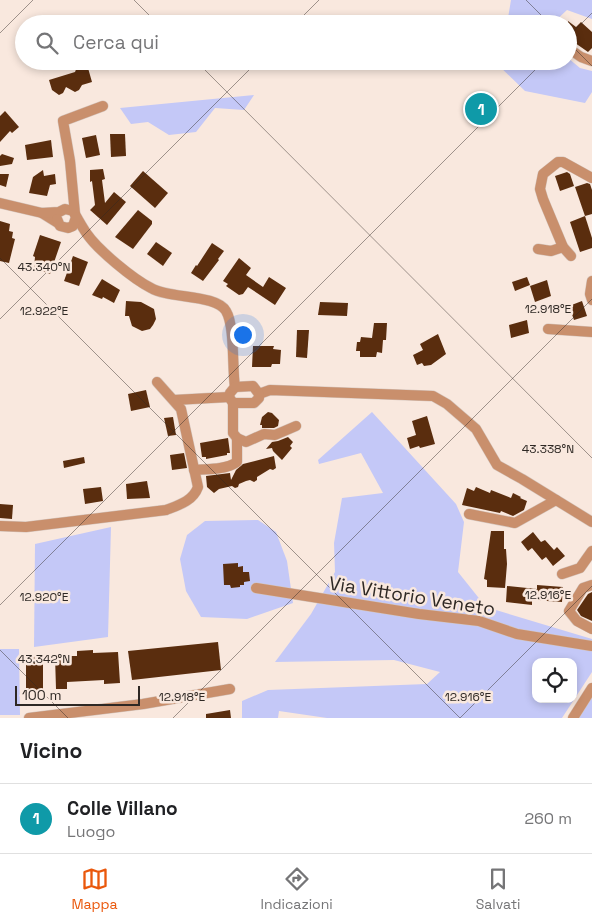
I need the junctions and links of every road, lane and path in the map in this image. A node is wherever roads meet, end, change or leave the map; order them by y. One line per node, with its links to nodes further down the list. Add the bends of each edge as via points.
1 (577, 54): 2 (street)
2 (592, 61)
3 (103, 106): 5 (street, via 63,121)
4 (592, 178): 13 (street, via 563,162 558,162 543,174 540,189)
5 (74, 197): 7 (street); 9 (street)
6 (0, 203): 8 (street)
7 (62, 210): 8 (street); 9 (street, via 71,210); 10 (street, via 56,217)
8 (42, 213): 10 (street)
9 (76, 216): 11 (street); 12 (street)
10 (58, 224): 11 (street, via 62,228)
11 (71, 227): 12 (street)
12 (87, 235): 21 (street, via 105,254 151,289 223,307 230,327)
13 (563, 247): 14 (street); 15 (street)
14 (538, 249)
15 (571, 256)
16 (592, 281): 17 (street)
17 (592, 300)
18 (548, 329): 19 (street)
19 (592, 332)
20 (157, 382): 23 (street)
21 (234, 387): 22 (street, via 253,386); 24 (street, via 230,393)
22 (259, 394): 24 (street, via 254,403); 28 (street, via 270,390 433,396 448,404 476,429 497,465)
23 (174, 400): 24 (street); 27 (street, via 184,418)
24 (231, 400): 26 (street, via 232,433)
25 (296, 426): 26 (street, via 246,442)
26 (236, 438): 27 (street, via 237,462 215,469)
27 (194, 470): 31 (street, via 198,487 195,494 166,510 26,527)
28 (556, 500): 29 (street, via 515,522); 30 (street)
29 (469, 514)
30 (592, 522)
31 (0, 526)
32 (592, 551): 33 (street, via 580,568)
33 (562, 574)
34 (592, 585): 36 (street, via 583,588 569,611)
35 (256, 588): 37 (street, Via Vittorio Veneto, via 479,621 523,635)
36 (592, 629)
37 (592, 646)
38 (592, 688): 41 (street)
39 (230, 689): 40 (street, via 144,704)
40 (29, 718)
41 (573, 718)

